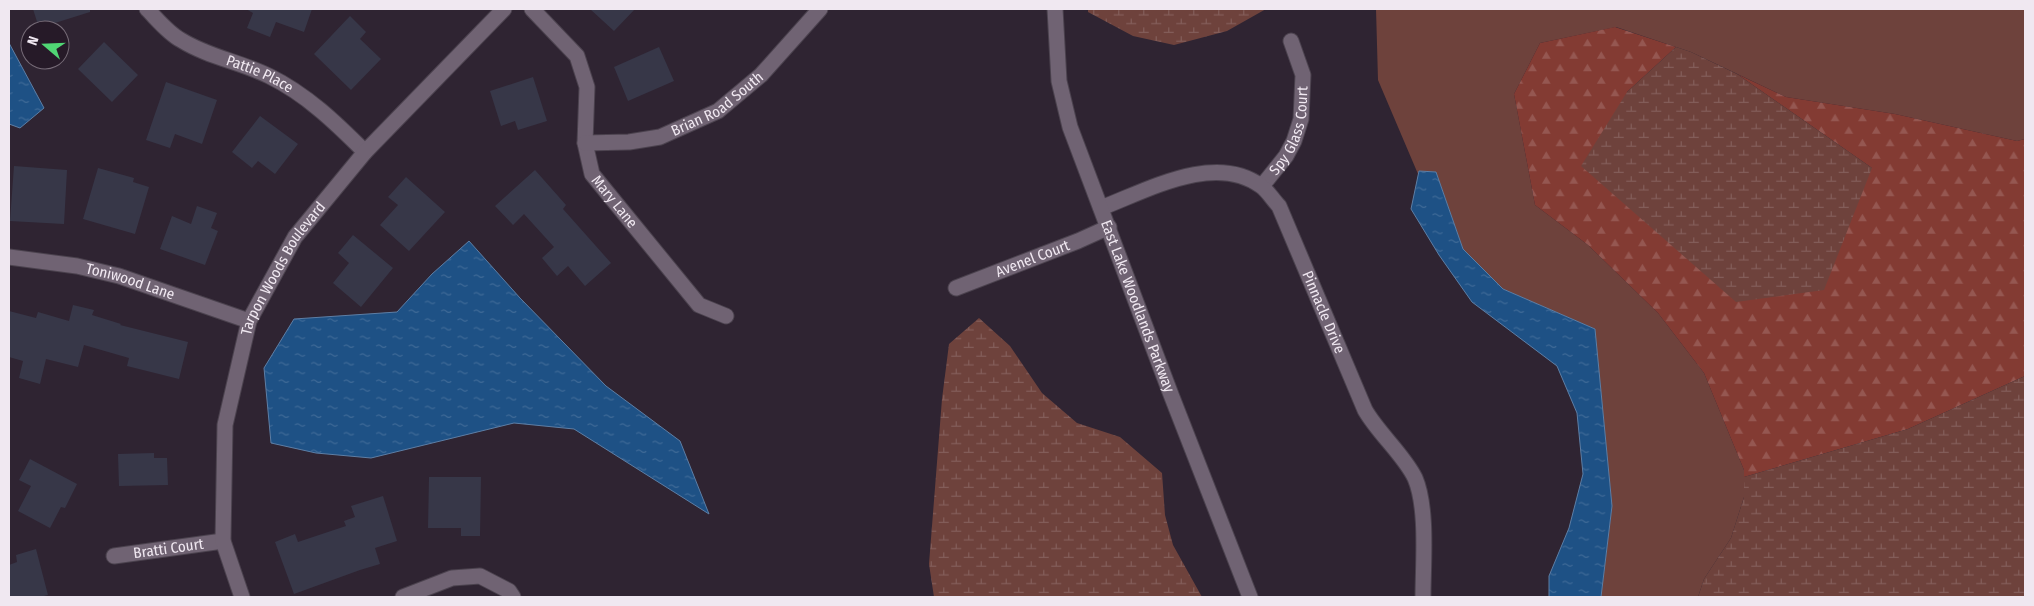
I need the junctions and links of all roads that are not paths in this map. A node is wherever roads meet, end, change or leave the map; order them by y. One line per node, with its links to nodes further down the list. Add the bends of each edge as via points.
1 (147, 9): 8 (street, Pattie Place, via 179,39 281,82 317,107)
2 (504, 9): 8 (street, Tarpon Woods Boulevard)
3 (532, 9): 7 (street, Mary Lane, via 577,56 587,87)
4 (820, 9): 7 (street, Brian Road South, via 761,76 718,111 660,137)
5 (1055, 9): 10 (street, East Lake Woodlands Parkway, via 1055,40 1064,104)
6 (1291, 41): 9 (street, Spy Glass Court, via 1303,75 1301,119 1286,156)
7 (585, 144): 14 (street, Mary Lane, via 592,174 606,192 699,305)
8 (365, 152): 15 (street, Tarpon Woods Boulevard, via 294,236)
9 (1262, 186): 10 (street, Pinnacle Drive, via 1244,177 1219,171 1193,173); 22 (street, Pinnacle Drive, via 1279,206 1365,410 1414,478 1421,511)
10 (1101, 208): 11 (street, East Lake Woodlands Parkway)
11 (1108, 227): 13 (street, Avenel Court); 21 (street, East Lake Woodlands Parkway)
12 (9, 257): 15 (street, Toniwood Lane, via 77,266 119,276)
13 (956, 288)
14 (726, 316)
15 (249, 321): 16 (street, Tarpon Woods Boulevard, via 226,424)
16 (223, 541): 17 (street, Bratti Court); 18 (street, Tarpon Woods Boulevard)
17 (114, 556)
18 (242, 597)
19 (403, 597): 20 (street, via 452,578 480,576)
20 (514, 597)
21 (1250, 597)
22 (1423, 597)

